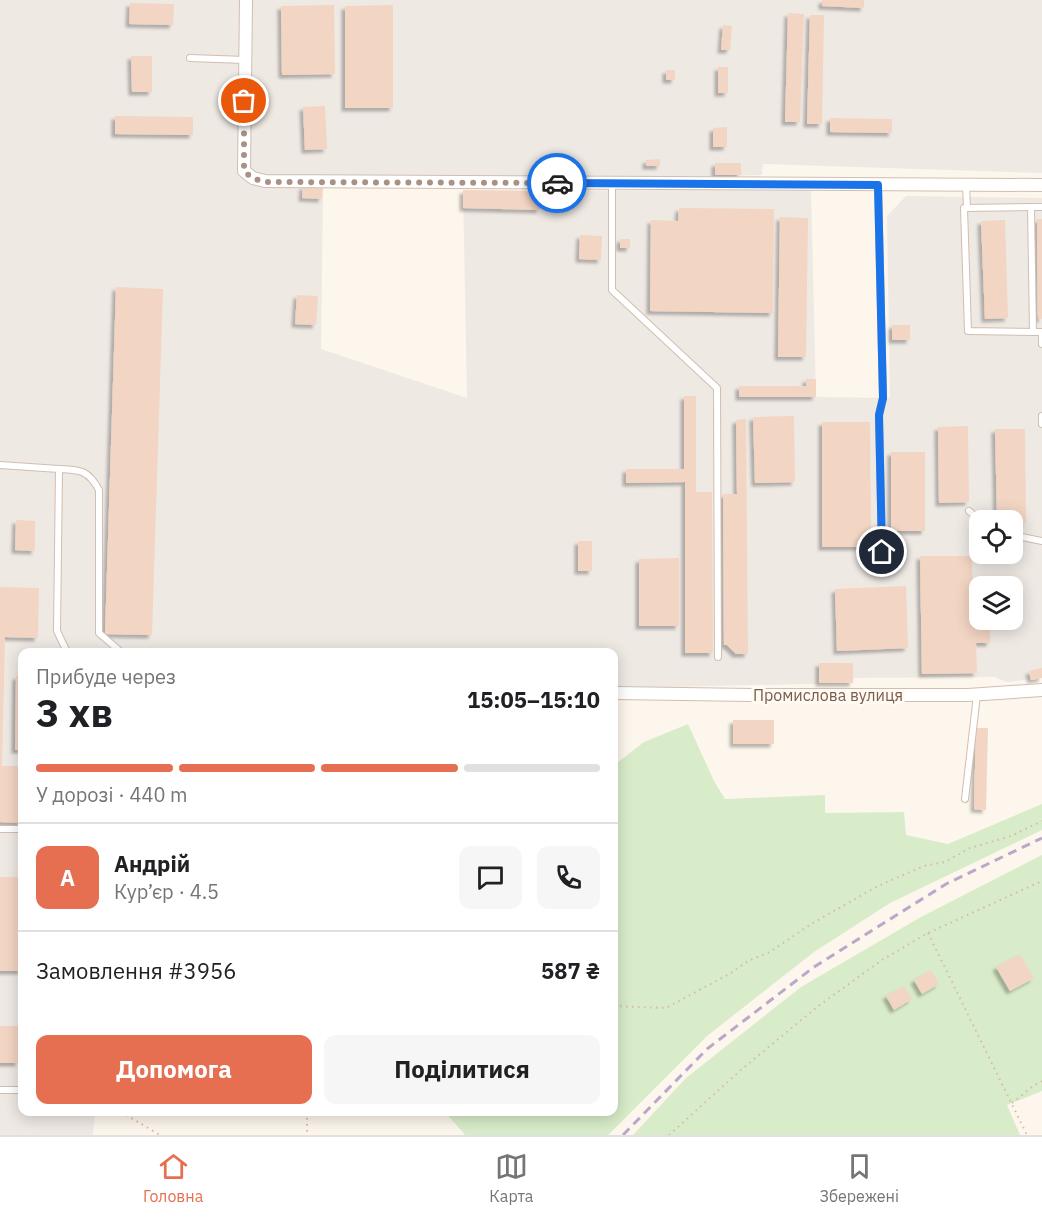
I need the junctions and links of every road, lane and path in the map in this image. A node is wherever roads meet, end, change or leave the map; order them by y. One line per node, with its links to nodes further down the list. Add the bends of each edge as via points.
1 (246, 0): 3 (street)
2 (190, 58): 3 (lane)
3 (245, 60): 4 (street, via 244,171 252,178 265,182)
4 (612, 183): 5 (street); 23 (lane, via 612,290 717,388)
5 (878, 185): 6 (street); 20 (lane)
6 (966, 185): 7 (street); 10 (lane)
7 (1042, 186)
8 (1031, 207): 9 (lane); 10 (lane); 11 (lane)
9 (1042, 207)
10 (967, 208): 11 (lane, via 968,331)
11 (1033, 332): 12 (lane)
12 (1042, 333): 13 (lane)
13 (1042, 344)
14 (1042, 416): 15 (lane)
15 (1042, 424)
16 (0, 465): 17 (lane)
17 (59, 469): 21 (lane, via 57,632); 22 (lane, via 81,470 92,477 99,490 99,633)
18 (1023, 537): 19 (lane)
19 (1042, 541)
20 (882, 552)
21 (65, 648)
22 (116, 648)
23 (718, 657)
24 (1042, 690): 26 (street, Промислова вулиця)
25 (618, 693): 26 (street, Промислова вулиця)
26 (977, 695): 27 (lane)
27 (964, 799)
28 (1042, 820): 33 (path, via 1011,836 970,848 945,862 924,866 878,886 770,952 666,1008)
29 (0, 829): 30 (lane)
30 (18, 829)
31 (1042, 881): 32 (path)
32 (928, 933): 37 (path); 42 (path, via 882,960 817,1008)
33 (618, 1006)
34 (1042, 1082): 37 (path)
35 (0, 1090): 36 (lane)
36 (18, 1090)
37 (1012, 1103): 43 (path)
38 (128, 1116): 40 (path)
39 (307, 1116): 41 (path)
40 (160, 1135)
41 (307, 1135)
42 (669, 1135)
43 (1027, 1135)

